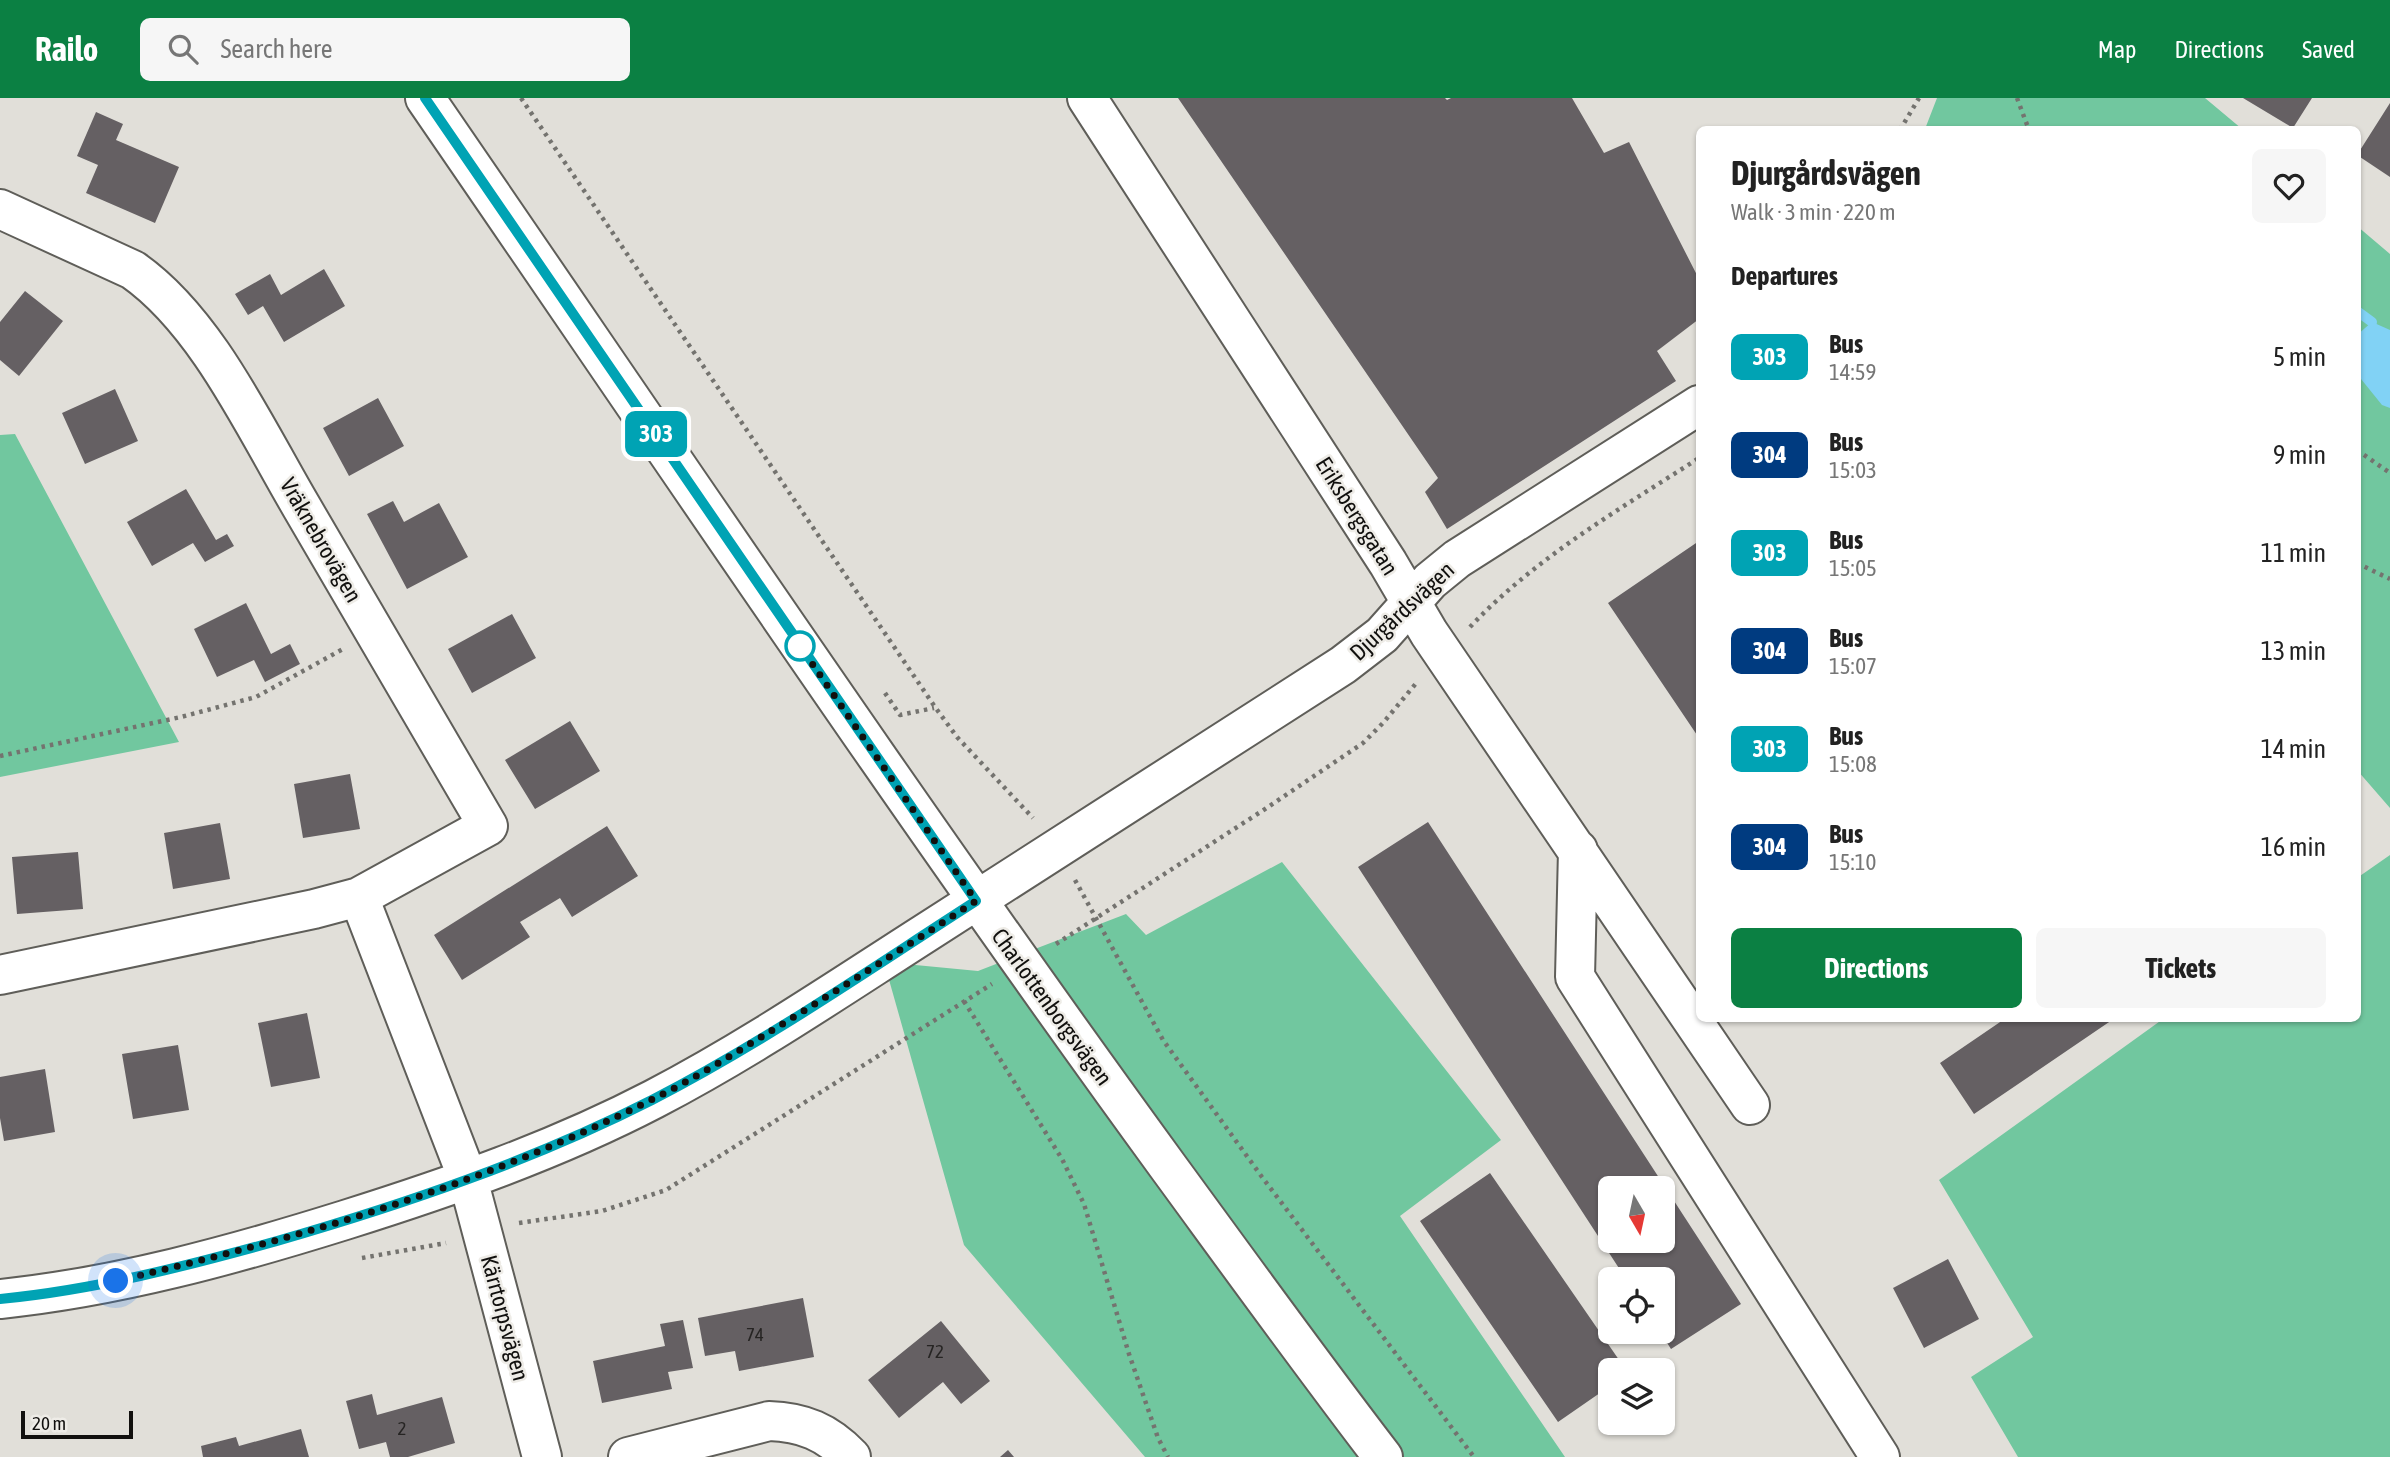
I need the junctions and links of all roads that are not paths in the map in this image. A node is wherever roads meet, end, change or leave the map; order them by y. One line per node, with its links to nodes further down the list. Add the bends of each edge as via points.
1 (425, 98): 8 (street, Charlottenborgsvägen)
2 (1087, 98): 5 (street, Eriksbergsgatan)
3 (0, 209): 7 (street, Vräknebrovägen, via 133,270 183,314 237,396 488,826)
4 (1696, 407): 5 (street, Djurgårdsvägen, via 1457,559)
5 (1410, 603): 6 (street, Eriksbergsgatan); 8 (street, Djurgårdsvägen, via 1382,635 1343,665)
6 (1578, 850): 10 (street, Eriksbergsgatan); 17 (street, via 1575,977)
7 (359, 897): 9 (street, Vräknebrovägen); 11 (street)
8 (976, 901): 11 (street, Djurgårdsvägen, via 796,1016 653,1099); 16 (street, Charlottenborgsvägen)
9 (0, 975)
10 (1750, 1105)
11 (468, 1179): 12 (street, Djurgårdsvägen, via 223,1256 116,1281); 13 (street, Kärrtorpsvägen)
12 (0, 1299)
13 (542, 1457)
14 (628, 1457): 15 (street, via 769,1422 789,1422 825,1435)
15 (851, 1457)
16 (1383, 1457)
17 (1880, 1457)

